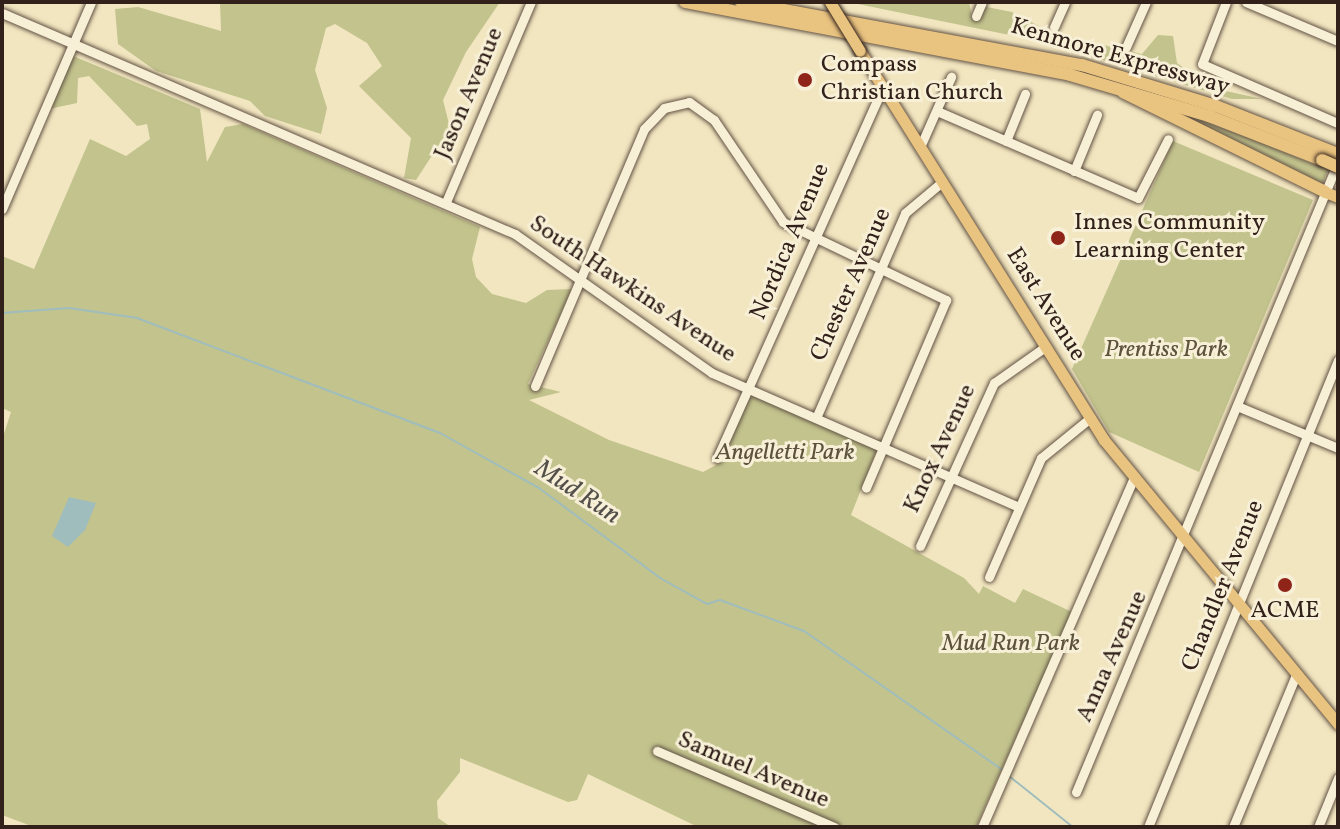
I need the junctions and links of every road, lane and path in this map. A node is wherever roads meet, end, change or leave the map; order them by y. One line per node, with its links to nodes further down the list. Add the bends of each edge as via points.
1 (91, 2): 15 (street)
2 (531, 2): 32 (street, Jason Avenue)
3 (685, 2): 19 (highway, Kenmore Expressway)
4 (741, 2): 27 (highway, Kenmore Expressway, via 1082,65)
5 (830, 2): 18 (main road, East Avenue, bridge)
6 (982, 2): 12 (street)
7 (1065, 2): 13 (street)
8 (1146, 2): 16 (street)
9 (1226, 2): 23 (street, via 1202,60)
10 (1246, 2): 14 (street)
11 (2, 13): 15 (street, South Hawkins Avenue)
12 (976, 16)
13 (1054, 27)
14 (1338, 41)
15 (73, 44): 32 (street, South Hawkins Avenue); 33 (street)
16 (1126, 47)
17 (951, 77): 21 (street)
18 (883, 87): 26 (main road, East Avenue); 34 (street, Nordica Avenue)
19 (1118, 87): 27 (highway, Kenmore Expressway); 31 (highway, via 1188,129)
20 (1025, 94): 25 (street)
21 (937, 111): 25 (street); 26 (street)
22 (1097, 115): 29 (street)
23 (1338, 123)
24 (1168, 139): 29 (street, via 1145,193 1136,197)
25 (1006, 141): 29 (street)
26 (920, 147): 30 (main road, East Avenue)
27 (1328, 154): 28 (highway, Kenmore Expressway, bridge)
28 (1338, 164): 31 (street, Anna Avenue)
29 (1074, 171)
30 (942, 182): 35 (street, Chester Avenue, via 910,204); 37 (main road, East Avenue)
31 (1332, 195): 41 (street, Anna Avenue)
32 (446, 202): 36 (street, South Hawkins Avenue, via 539,247)
33 (2, 209)
34 (813, 239): 35 (street); 36 (street, via 779,219 708,113 681,101 644,129); 40 (street, Nordica Avenue)
35 (880, 270): 42 (street, Chester Avenue); 46 (street, via 926,290 946,307)
36 (582, 277): 39 (street); 40 (street, South Hawkins Avenue, via 689,359)
37 (1045, 347): 43 (main road, East Avenue); 48 (street, Knox Avenue, via 997,378)
38 (1338, 360): 44 (street, Chandler Avenue)
39 (535, 386)
40 (749, 390): 42 (street, South Hawkins Avenue); 47 (street, Nordica Avenue)
41 (1237, 406): 44 (street); 52 (street, Anna Avenue)
42 (816, 418): 46 (street, South Hawkins Avenue)
43 (1090, 418): 49 (main road, East Avenue); 51 (street, via 1052,443)
44 (1307, 435): 45 (street); 55 (street, Chandler Avenue)
45 (1338, 448)
46 (882, 449): 48 (street, South Hawkins Avenue); 50 (street)
47 (717, 458)
48 (951, 477): 51 (street, South Hawkins Avenue); 53 (street, Knox Avenue)
49 (1134, 477): 52 (main road, East Avenue); 62 (street)
50 (866, 488)
51 (1019, 507): 54 (street)
52 (1184, 538): 55 (main road, East Avenue); 60 (street, Anna Avenue)
53 (920, 546)
54 (989, 577)
55 (1239, 605): 56 (main road, East Avenue); 63 (street, Chandler Avenue)
56 (1296, 675): 57 (main road, East Avenue); 64 (street)
57 (1338, 724)
58 (657, 751): 61 (street, Samuel Avenue)
59 (1338, 778): 65 (street)
60 (1076, 792)
61 (834, 827)
62 (982, 827)
63 (1148, 827)
64 (1233, 827)
65 (1318, 827)

